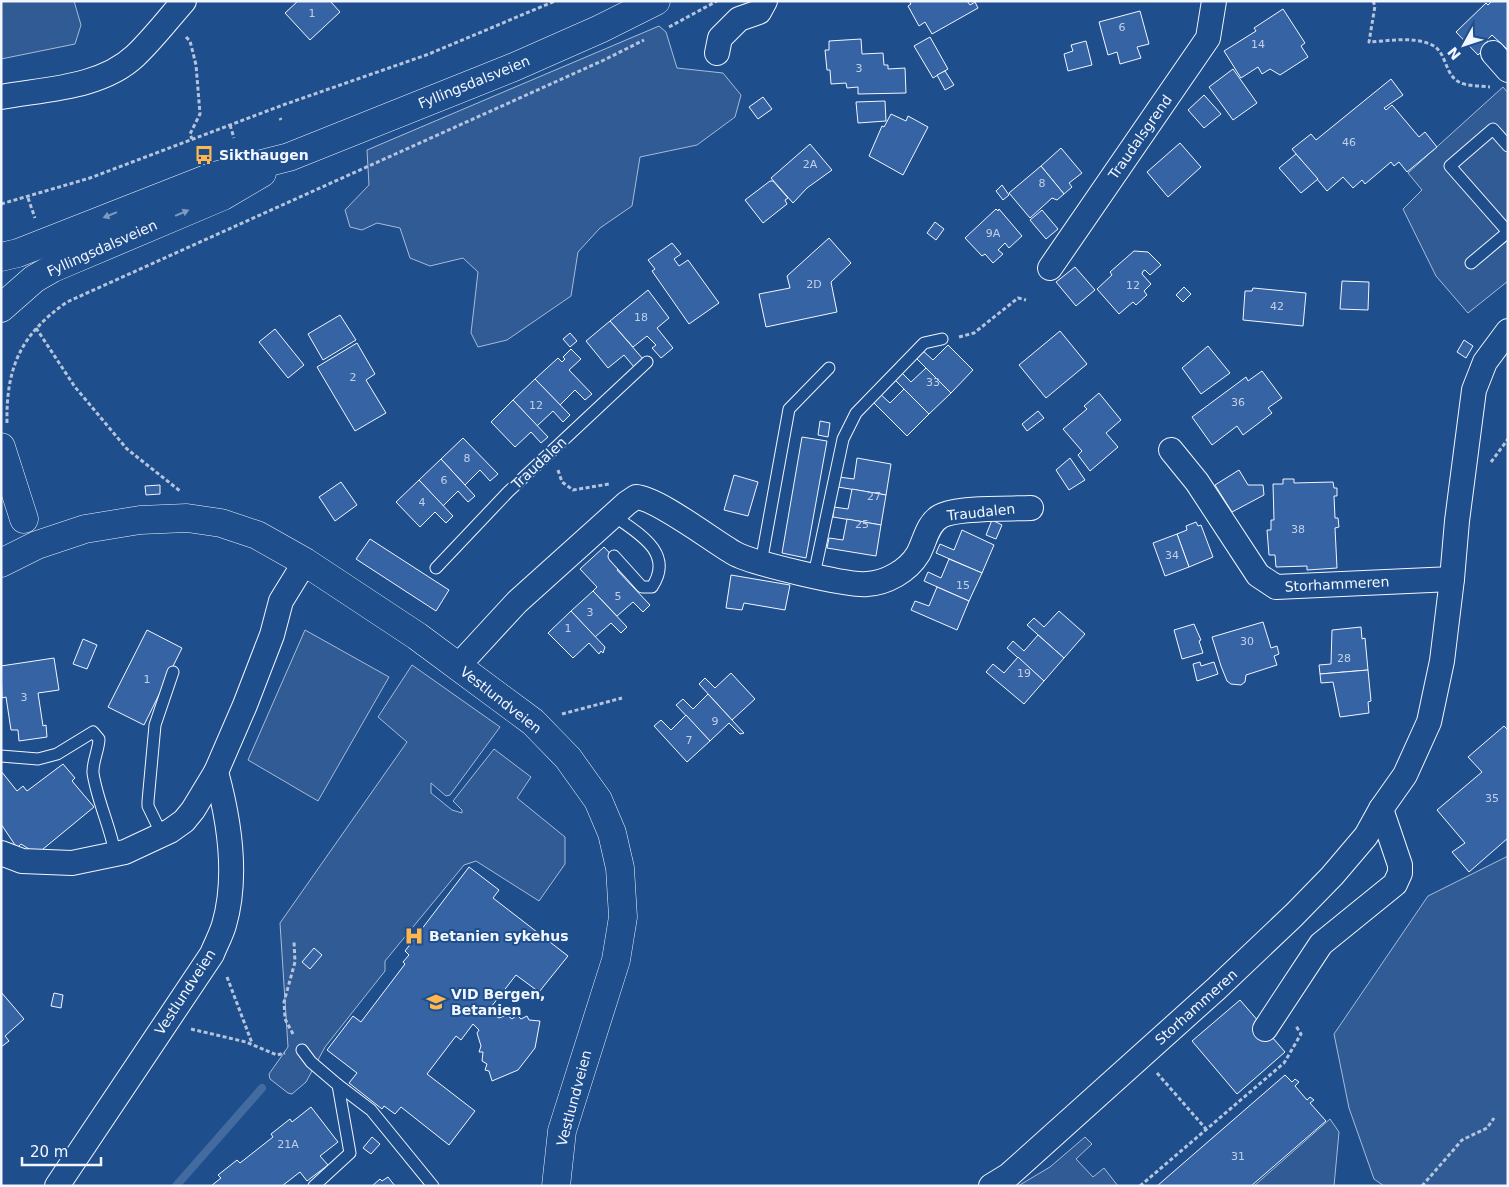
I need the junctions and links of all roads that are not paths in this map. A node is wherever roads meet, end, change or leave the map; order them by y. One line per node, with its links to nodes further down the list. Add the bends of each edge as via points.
1 (656, 1): 8 (main road, Fyllingsdalsveien, via 600,30 514,67)
2 (765, 1): 5 (street, via 758,12 739,19 720,38)
3 (1214, 1): 12 (street, Traudalsgrend, via 1208,38)
4 (176, 10): 6 (street, via 135,56 117,69 92,80)
5 (717, 54)
6 (1, 97)
7 (1508, 146): 9 (lane, via 1493,129 1450,166)
8 (290, 158): 10 (main road, Fyllingsdalsveien, one-way to 10, via 214,176); 13 (main road, Fyllingsdalsveien, one-way to 8, via 34,279 53,268 223,196)
9 (1508, 232): 11 (lane)
10 (1, 257)
11 (1471, 263)
12 (1050, 268)
13 (1, 308)
14 (1508, 331): 31 (street, Storhammeren, via 1485,362 1474,390 1456,521)
15 (942, 339): 30 (lane, via 924,343 856,412 840,451)
16 (646, 362): 29 (lane, Traudalen, via 486,514)
17 (830, 368): 28 (lane, via 789,409)
18 (4, 437): 23 (main road)
19 (1172, 450): 31 (street, Storhammeren, via 1258,575 1276,587)
20 (1, 483): 23 (main road)
21 (1031, 508): 30 (street, Traudalen, via 956,512 941,516 932,523 918,555 908,567 889,578 867,584 836,581)
22 (614, 516): 25 (lane, via 650,542 659,561 659,572 652,587 642,587); 28 (street, Traudalen, via 632,500 643,498 737,555); 32 (street, via 517,602)
23 (24, 519): 24 (main road)
24 (37, 545): 26 (main road, Vestlundveien, via 85,528 140,520 187,518 220,523 257,535); 27 (main road, Vestlundveien)
25 (614, 556)
26 (305, 562): 32 (main road, Vestlundveien); 35 (street, via 281,601 246,705)
27 (1, 563)
28 (761, 563): 30 (street, Traudalen)
29 (436, 568)
30 (814, 574)
31 (1452, 579): 36 (street, Storhammeren, via 1442,661 1429,722 1415,758)
32 (458, 666): 46 (main road, Vestlundveien, via 534,722 568,758 598,800 612,833 620,868 623,917 616,960 562,1132)
33 (173, 672): 37 (lane, via 154,725 148,801)
34 (1, 756): 39 (lane, via 38,759 57,754 93,732 100,739 93,771)
35 (216, 772): 37 (street, via 184,821); 43 (street, Vestlundveien, via 222,793 231,865 224,924 215,946)
36 (1381, 809): 40 (street, via 1400,864 1395,884 1321,944); 47 (street, Storhammeren, via 1366,836 1332,876 1223,982 1009,1175)
37 (162, 835): 39 (street, via 125,852)
38 (1, 853): 39 (street, via 22,860 72,863)
39 (115, 853)
40 (1265, 1029)
41 (302, 1050): 42 (lane)
42 (338, 1085): 44 (lane, via 350,1153); 45 (lane, via 371,1110)
43 (57, 1186)
44 (314, 1186)
45 (433, 1186)
46 (556, 1186)
47 (991, 1186)

